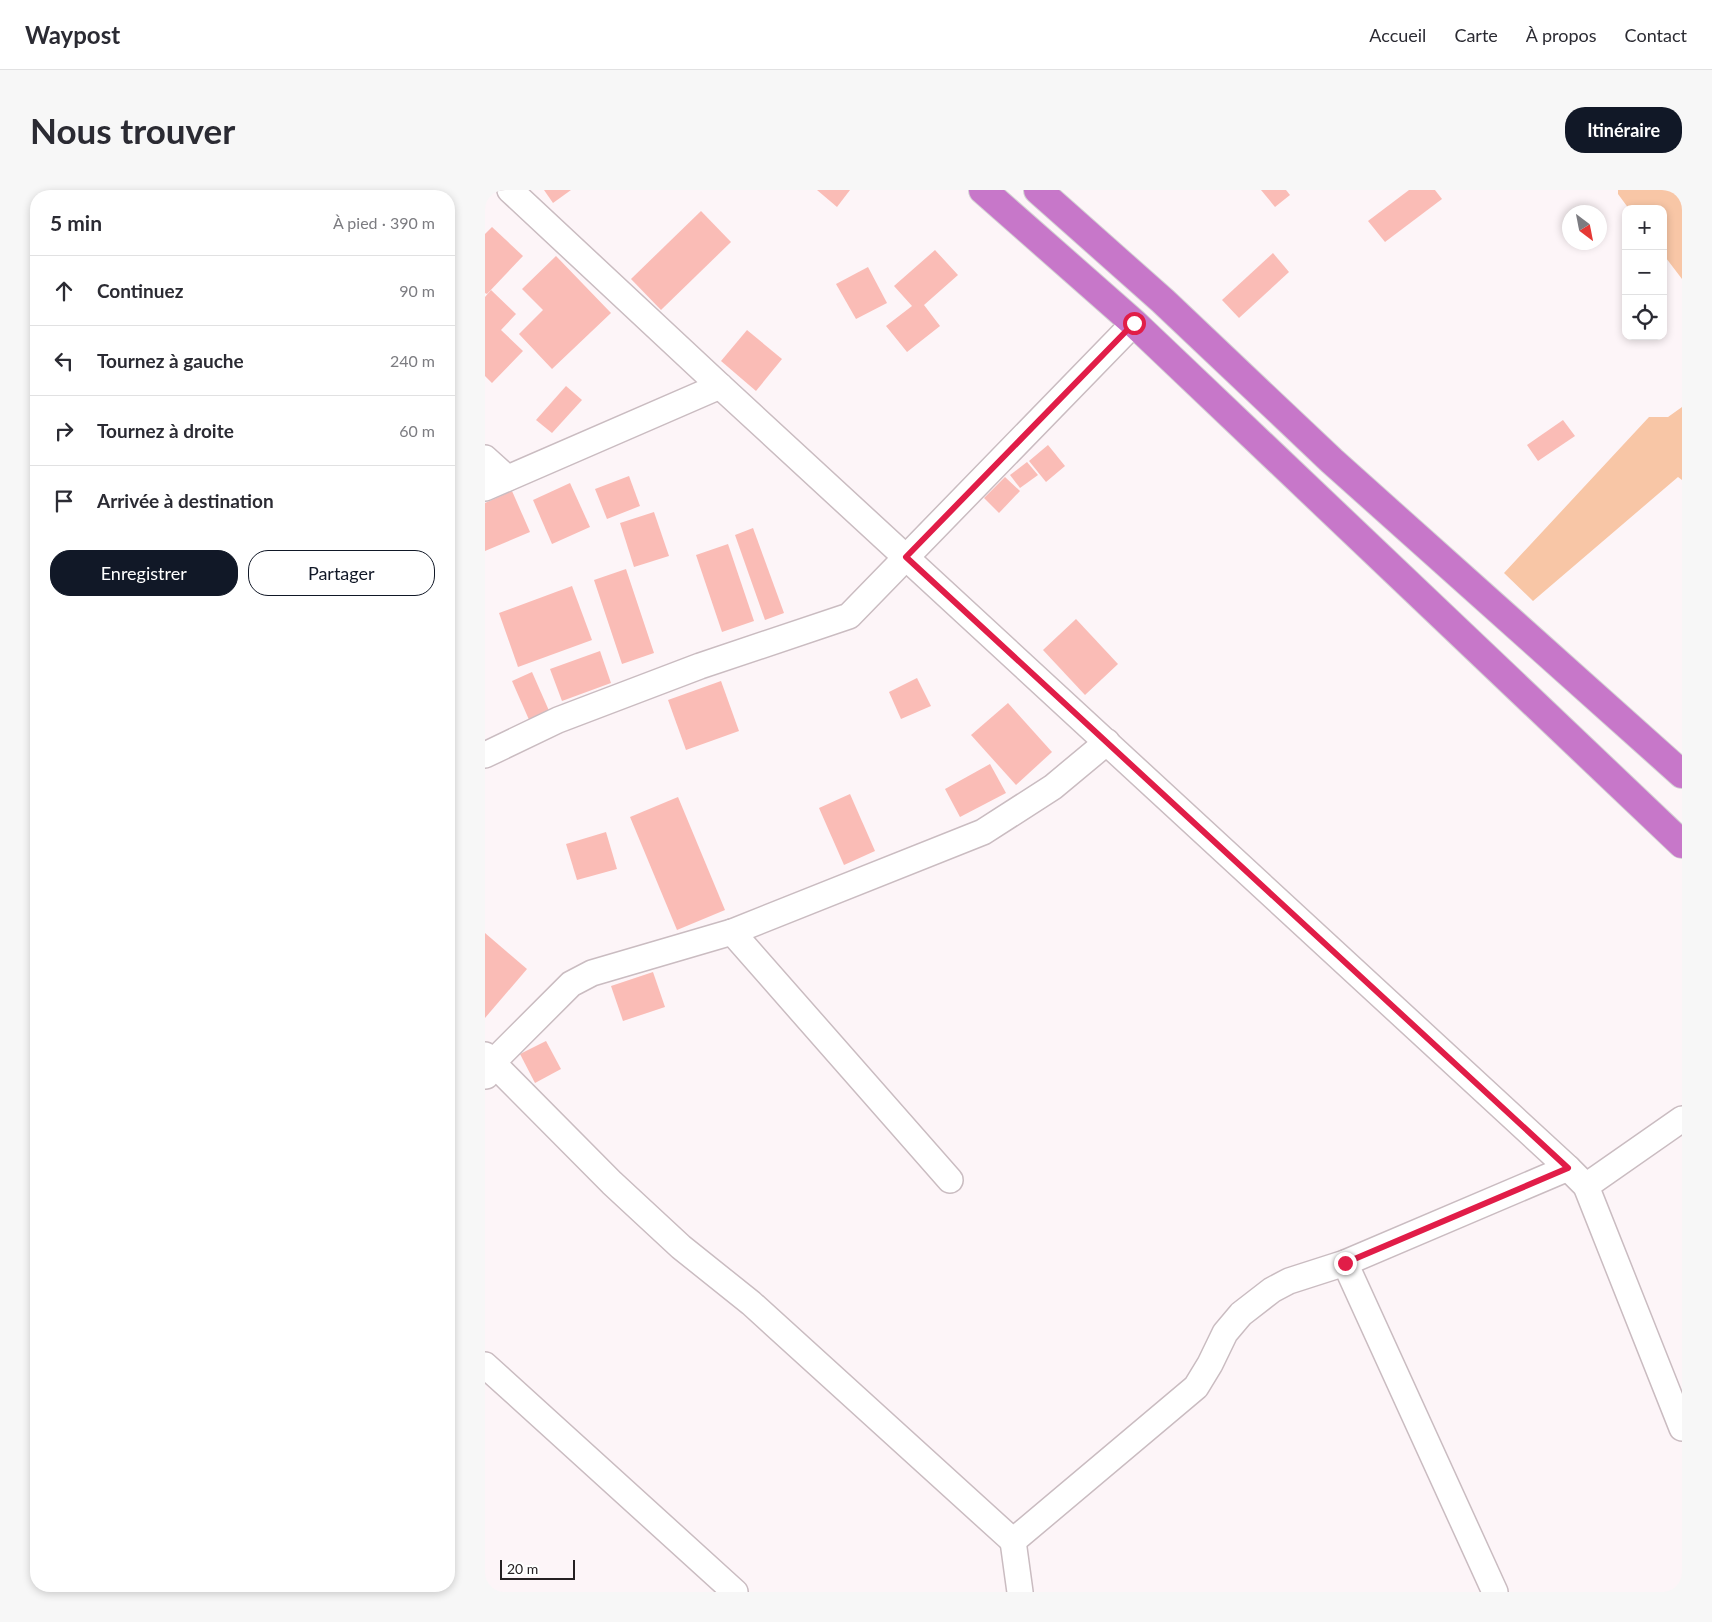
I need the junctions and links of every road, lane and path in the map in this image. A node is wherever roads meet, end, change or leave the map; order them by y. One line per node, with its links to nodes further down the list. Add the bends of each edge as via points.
1 (510, 190): 5 (street)
2 (983, 190): 4 (highway)
3 (1038, 190): 12 (highway, via 1163,301 1332,461)
4 (1134, 323): 9 (street); 13 (highway)
5 (720, 386): 7 (street); 9 (street)
6 (485, 458): 7 (street)
7 (507, 478): 8 (street)
8 (485, 488)
9 (906, 557): 10 (street); 11 (street, via 849,616 673,676 558,720)
10 (1107, 742): 14 (street, via 1053,787 983,832); 17 (street)
11 (485, 755)
12 (1682, 774)
13 (1682, 844)
14 (732, 932): 15 (street, via 592,973 571,984); 18 (street)
15 (488, 1065): 23 (street, via 681,1247 751,1304)
16 (1682, 1119): 19 (street)
17 (1568, 1168): 19 (street); 20 (street)
18 (949, 1180)
19 (1586, 1186): 22 (street)
20 (1345, 1263): 23 (street, via 1289,1281 1256,1301 1225,1334 1196,1386); 26 (street)
21 (485, 1365): 24 (street)
22 (1682, 1428)
23 (1013, 1541): 25 (street)
24 (735, 1592)
25 (1020, 1592)
26 (1495, 1592)

